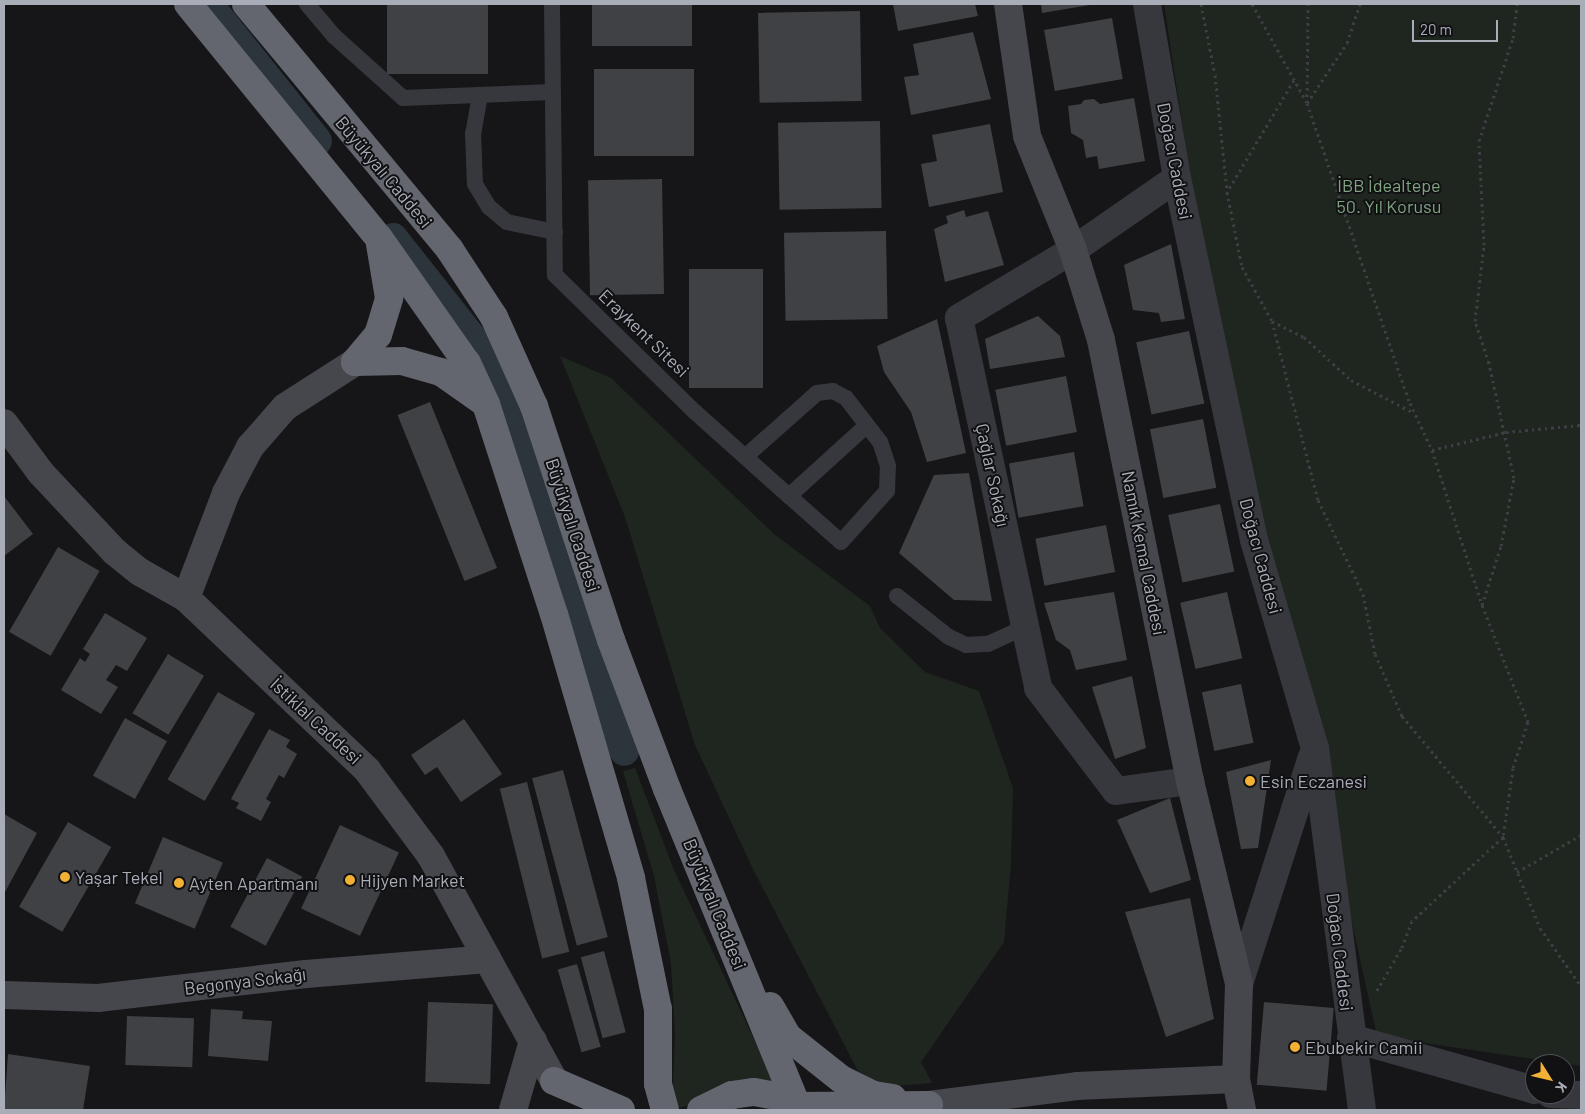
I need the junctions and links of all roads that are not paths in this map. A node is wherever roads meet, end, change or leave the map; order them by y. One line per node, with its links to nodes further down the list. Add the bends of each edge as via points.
1 (188, 4): 11 (highway)
2 (246, 4): 24 (highway, Büyükyalı Caddesi, via 450,250 494,318 534,406 611,640 667,790)
3 (307, 4): 8 (lane, via 334,36 403,98)
4 (552, 4): 7 (lane, Eraykent Sitesi)
5 (1008, 4): 12 (street, Namık Kemal Caddesi, via 1027,136)
6 (1147, 4): 9 (street, Doğacı Caddesi)
7 (553, 92): 8 (lane); 10 (lane, Eraykent Sitesi)
8 (480, 95): 10 (lane, via 473,133 475,184 489,207 507,222)
9 (1177, 178): 12 (street, Çağlar Sokağı); 22 (street, Doğacı Caddesi, via 1254,540)
10 (555, 232): 17 (lane, Eraykent Sitesi, via 555,275)
11 (379, 238): 13 (highway, via 389,298 378,335); 14 (highway, via 467,363)
12 (1073, 250): 21 (street, Çağlar Sokağı, via 959,318); 23 (street, Namık Kemal Caddesi, via 1101,340)
13 (356, 362): 14 (highway, via 402,361 441,372); 20 (street, via 285,407 250,447 207,538)
14 (486, 404): 38 (highway, via 554,614 631,878 658,1009 658,1084)
15 (4, 423): 20 (street, İstiklal Caddesi, via 40,473 115,552 140,572)
16 (867, 425): 17 (lane, via 840,394 817,393); 18 (lane); 18 (lane, Eraykent Sitesi, via 885,454 887,491 841,542)
17 (745, 457): 18 (lane, Eraykent Sitesi)
18 (789, 496)
19 (897, 596): 21 (lane, via 949,637 966,645 988,644)
20 (186, 598): 25 (street, İstiklal Caddesi, via 367,770 431,856)
21 (1025, 627): 23 (street, Çağlar Sokağı, via 1038,688 1116,791)
22 (1315, 748): 26 (street); 28 (street, Doğacı Caddesi)
23 (1190, 781): 26 (street, Namık Kemal Caddesi)
24 (730, 941): 33 (highway, Büyükyalı Caddesi); 34 (highway, via 788,1037 841,1078 874,1095)
25 (486, 959): 27 (street, Begonya Sokağı, via 306,974 98,998); 29 (street, İstiklal Caddesi)
26 (1239, 984): 30 (street, Namık Kemal Caddesi)
27 (4, 995)
28 (1351, 1038): 32 (street); 41 (street, Doğacı Caddesi)
29 (533, 1041): 31 (street, İstiklal Caddesi); 35 (street)
30 (1236, 1079): 34 (street, via 1077,1086); 40 (street, Namık Kemal Caddesi)
31 (554, 1081): 36 (highway, İstiklal Caddesi); 37 (highway)
32 (1525, 1087)
33 (799, 1108): 34 (highway); 39 (highway, via 777,1096 754,1092 732,1095)
34 (926, 1108)
35 (512, 1110)
36 (573, 1110)
37 (620, 1110)
38 (665, 1110)
39 (701, 1110)
40 (1242, 1110)
41 (1362, 1110)

